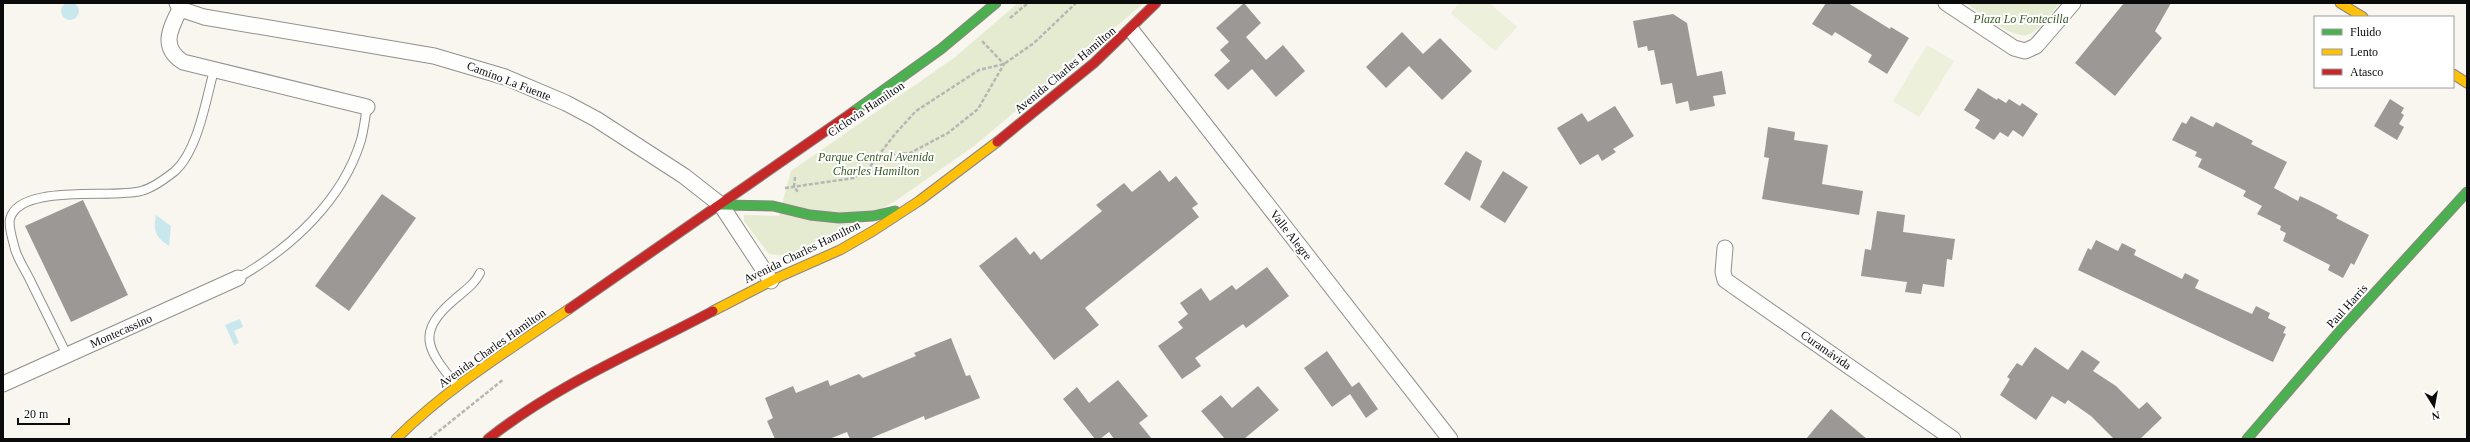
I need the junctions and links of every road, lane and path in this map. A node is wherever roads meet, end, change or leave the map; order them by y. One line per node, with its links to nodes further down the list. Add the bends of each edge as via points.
1 (996, 3): 11 (main road, Avenida Charles Hamilton)
2 (1028, 3): 10 (path)
3 (1076, 3): 16 (path, via 1034,43)
4 (1156, 3): 12 (main road, Avenida Charles Hamilton)
5 (1946, 3): 6 (street, via 2014,48 2025,51 2036,46)
6 (2073, 3)
7 (2340, 3): 9 (main road)
8 (179, 6): 17 (street, Camino La Fuente, via 170,29 169,47 174,56 183,62); 29 (street, Camino La Fuente, via 204,17 434,56 505,77 596,119 684,176)
9 (2361, 16)
10 (1005, 22)
11 (968, 27): 14 (path); 22 (main road, Avenida Charles Hamilton)
12 (1132, 31): 31 (main road, Avenida Charles Hamilton, via 982,155); 41 (street, Valle Alegre)
13 (988, 37): 14 (path)
14 (982, 42): 15 (path); 16 (path)
15 (976, 46)
16 (1004, 64): 21 (path, via 979,70 916,111); 21 (path, via 978,109 948,133 910,153)
17 (214, 70): 20 (street, Camino La Fuente); 36 (lane, via 198,129 186,156 176,170 159,183 141,191 120,194 57,194 29,201 15,210 10,220 15,250)
18 (2454, 75): 19 (main road)
19 (2467, 83)
20 (367, 107): 34 (lane, via 361,140 322,209 292,241)
21 (879, 155): 25 (path, via 868,169 854,178)
22 (789, 158): 24 (main road); 29 (main road, Avenida Charles Hamilton)
23 (795, 174): 25 (path)
24 (775, 179)
25 (794, 187): 26 (path); 28 (path)
26 (772, 190): 30 (main road)
27 (2467, 192): 43 (main road, Paul Harris, via 2340,331)
28 (799, 193)
29 (721, 205): 30 (main road); 35 (street, Camino La Fuente); 38 (main road, Avenida Charles Hamilton)
30 (773, 206): 31 (main road, via 810,215 839,218 873,216)
31 (911, 206): 35 (main road, Avenida Charles Hamilton, via 850,245)
32 (1725, 248): 42 (street, Curamávida, via 1725,280)
33 (480, 273): 38 (lane, via 474,284 437,315 428,336 434,358)
34 (238, 278): 36 (street, Montecassino)
35 (771, 281): 40 (main road, Avenida Charles Hamilton, via 560,388 531,406)
36 (67, 355): 37 (street, Montecassino)
37 (3, 384)
38 (456, 386): 39 (main road, Avenida Charles Hamilton)
39 (396, 439)
40 (488, 439)
41 (1450, 439)
42 (1953, 439)
43 (2247, 439)

